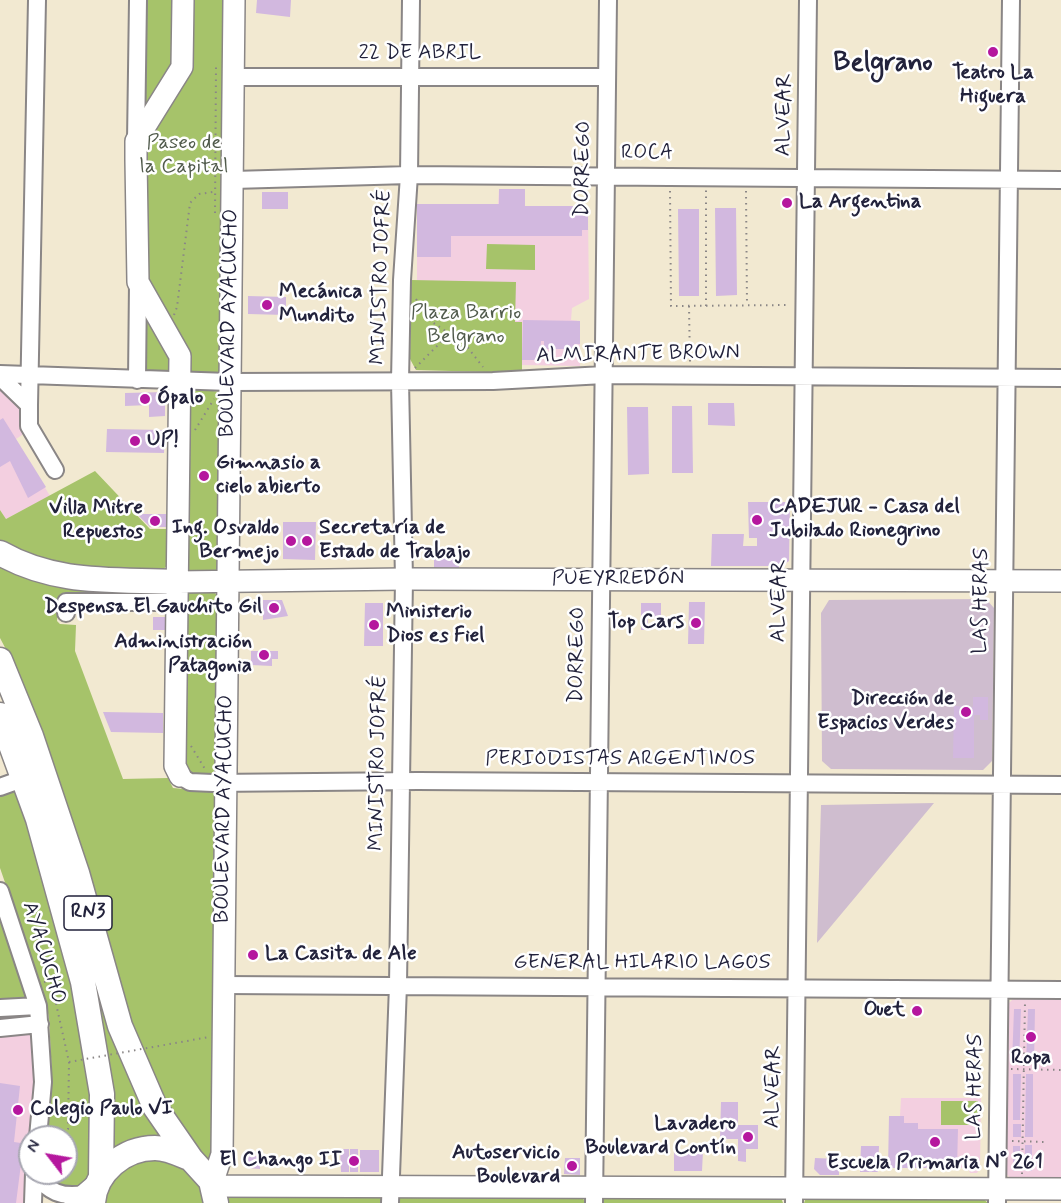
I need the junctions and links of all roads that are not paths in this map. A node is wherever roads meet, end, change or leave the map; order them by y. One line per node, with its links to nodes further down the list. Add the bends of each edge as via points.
1 (37, 0): 21 (street)
2 (138, 0): 12 (street)
3 (183, 0): 12 (main road, via 182,67)
4 (234, 0): 10 (main road, BOULEVARD AYACUCHO)
5 (411, 0): 9 (street, MINISTRO JOFRÉ)
6 (608, 0): 11 (street, DORREGO)
7 (808, 0): 15 (street, ALVEAR)
8 (1011, 0): 16 (street, LAS HERAS)
9 (410, 76): 10 (street, 22 DE ABRIL); 11 (street, 22 DE ABRIL); 13 (street, MINISTRO JOFRÉ)
10 (233, 77): 18 (main road, BOULEVARD AYACUCHO)
11 (607, 77): 14 (street, DORREGO)
12 (136, 141): 19 (main road)
13 (409, 175): 14 (street, ROCA); 18 (street, ROCA); 28 (street, MINISTRO JOFRÉ)
14 (606, 177): 15 (street, ROCA); 22 (street, DORREGO)
15 (806, 178): 16 (street, ROCA); 23 (street, ALVEAR)
16 (1009, 180): 17 (street, ROCA); 24 (street, LAS HERAS)
17 (1061, 180)
18 (226, 189): 29 (main road, BOULEVARD AYACUCHO)
19 (138, 282): 26 (street); 27 (main road, via 180,356)
20 (0, 375): 21 (street, ALMIRANTE BROWN); 30 (street)
21 (30, 375): 26 (street, ALMIRANTE BROWN); 30 (street)
22 (604, 375): 23 (street, ALMIRANTE BROWN); 28 (street, ALMIRANTE BROWN); 34 (street, DORREGO)
23 (804, 376): 24 (street, ALMIRANTE BROWN); 35 (street, ALVEAR)
24 (1007, 378): 25 (street, ALMIRANTE BROWN); 36 (street, LAS HERAS)
25 (1061, 378)
26 (137, 380): 27 (street, ALMIRANTE BROWN)
27 (180, 381): 29 (street, ALMIRANTE BROWN); 39 (main road)
28 (400, 381): 29 (street, ALMIRANTE BROWN); 33 (street, MINISTRO JOFRÉ)
29 (222, 382): 38 (main road, BOULEVARD AYACUCHO)
30 (29, 405): 31 (street, via 29,426)
31 (55, 470)
32 (0, 553): 39 (highway, via 60,577)
33 (404, 579): 34 (main road, PUEYRREDÓN); 38 (main road, PUEYRREDÓN); 45 (street, MINISTRO JOFRÉ)
34 (602, 580): 35 (main road, PUEYRREDÓN); 47 (street, DORREGO)
35 (803, 581): 36 (main road, PUEYRREDÓN); 48 (street, ALVEAR)
36 (1005, 581): 37 (main road, PUEYRREDÓN); 49 (street, LAS HERAS)
37 (1061, 581)
38 (228, 582): 39 (main road, PUEYRREDÓN); 46 (main road, BOULEVARD AYACUCHO)
39 (175, 592): 40 (street, via 66,602); 43 (main road, via 176,766)
40 (66, 613)
41 (0, 660): 64 (highway, RN3, via 31,736 77,873 120,1026 154,1107)
42 (0, 715): 44 (highway, RN3)
43 (180, 776): 46 (street, PERIODISTAS ARGENTINOS, via 190,782)
44 (25, 778): 51 (street); 69 (highway, RN3, via 83,981 102,1094)
45 (401, 781): 46 (street, PERIODISTAS ARGENTINOS); 47 (street, PERIODISTAS ARGENTINOS); 54 (street, MINISTRO JOFRÉ)
46 (219, 783): 53 (main road, BOULEVARD AYACUCHO)
47 (599, 783): 48 (street, PERIODISTAS ARGENTINOS); 55 (street, DORREGO)
48 (801, 784): 49 (street, PERIODISTAS ARGENTINOS); 56 (street, ALVEAR)
49 (1002, 785): 50 (street, PERIODISTAS ARGENTINOS); 57 (street, LAS HERAS)
50 (1061, 785)
51 (0, 787)
52 (0, 891): 59 (street, AYACUCHO)
53 (223, 985): 54 (street, GENERAL HILARIO LAGOS); 68 (main road, BOULEVARD AYACUCHO, via 222,1154)
54 (398, 985): 55 (street, GENERAL HILARIO LAGOS); 70 (street, MINISTRO JOFRÉ)
55 (597, 986): 56 (street, GENERAL HILARIO LAGOS); 71 (street, DORREGO)
56 (798, 988): 57 (street, GENERAL HILARIO LAGOS); 72 (street, ALVEAR)
57 (1000, 989): 58 (street, GENERAL HILARIO LAGOS); 73 (street, LAS HERAS)
58 (1061, 990)
59 (38, 1006): 60 (street); 61 (street, AYACUCHO)
60 (0, 1008)
61 (40, 1024): 62 (street); 63 (street, AYACUCHO, via 43,1082)
62 (0, 1028)
63 (39, 1125)
64 (191, 1159): 68 (highway, RN3); 69 (highway, via 155,1148 136,1151 118,1160)
65 (34, 1185): 74 (street)
66 (46, 1185): 69 (street, via 59,1196)
67 (1061, 1189): 73 (main road, via 1022,1188)
68 (214, 1191): 70 (main road)
69 (90, 1192)
70 (390, 1195): 71 (main road)
71 (594, 1195): 72 (main road)
72 (794, 1195): 73 (main road)
73 (997, 1196)
74 (33, 1203)

